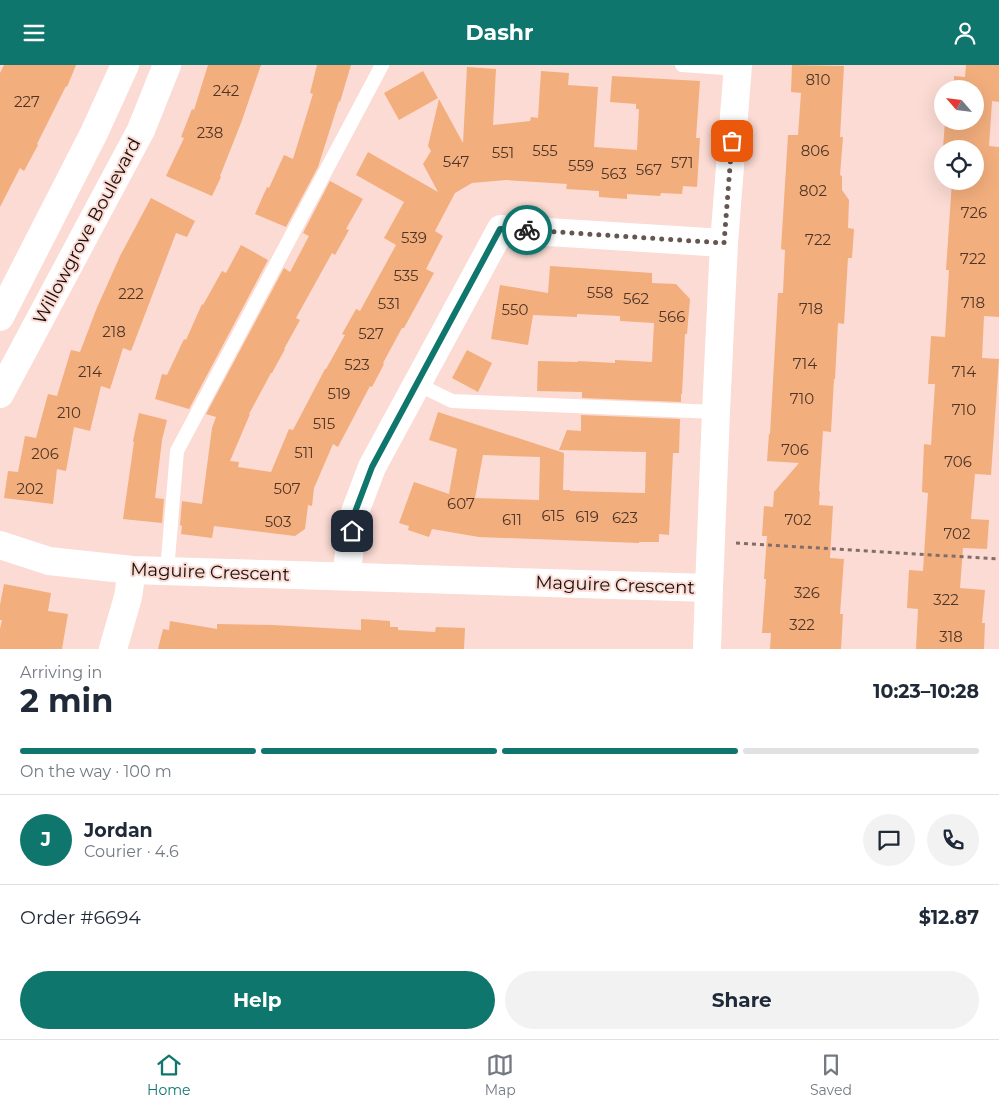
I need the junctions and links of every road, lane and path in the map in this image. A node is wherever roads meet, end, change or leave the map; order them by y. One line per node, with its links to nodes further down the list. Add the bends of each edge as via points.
1 (124, 65): 7 (street, Willowgrove Boulevard, via 94,133)
2 (167, 65): 9 (street, Willowgrove Boulevard, via 141,131)
3 (382, 65): 15 (lane, via 177,451)
4 (682, 65): 5 (lane)
5 (738, 67): 6 (street, Maguire Crescent)
6 (724, 243): 8 (street, via 500,229); 10 (street, Maguire Crescent)
7 (0, 317)
8 (417, 384): 10 (lane, via 452,401); 16 (street, via 372,467 355,512)
9 (0, 394)
10 (716, 412): 12 (street, Maguire Crescent)
11 (0, 545): 14 (street, Maguire Crescent, via 49,561)
12 (710, 555): 13 (path, via 735,557 736,543); 17 (street, Maguire Crescent)
13 (999, 559)
14 (132, 569): 15 (street, Maguire Crescent); 18 (street, via 128,597)
15 (166, 571): 16 (street, Maguire Crescent)
16 (346, 576): 17 (street, Maguire Crescent)
17 (709, 588): 19 (street)
18 (113, 649)
19 (707, 649)

